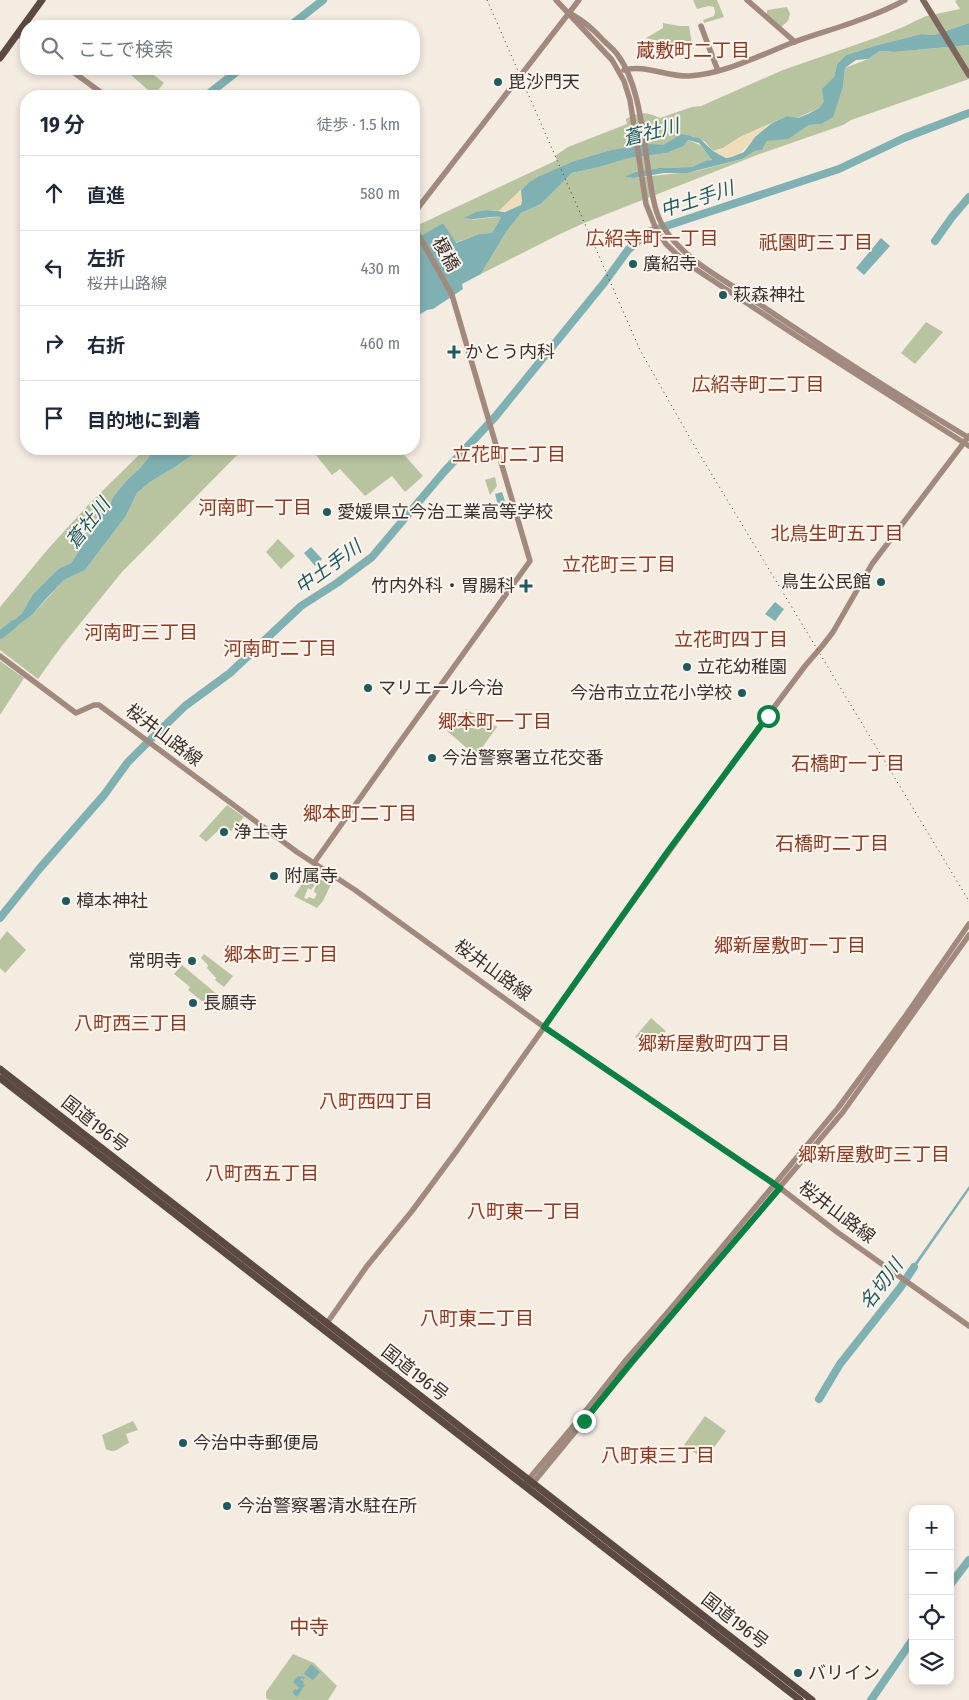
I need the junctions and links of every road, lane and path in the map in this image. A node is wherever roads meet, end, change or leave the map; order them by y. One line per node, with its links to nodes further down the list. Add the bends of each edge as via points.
1 (42, 0): 8 (highway)
2 (556, 0): 7 (street)
3 (579, 0): 7 (street)
4 (746, 0): 12 (street)
5 (905, 0): 12 (street, via 887,10)
6 (923, 0): 17 (main road)
7 (569, 13): 14 (street, via 580,19 617,54); 20 (street)
8 (28, 20)
9 (701, 26): 15 (street)
10 (20, 31): 11 (highway)
11 (18, 34): 13 (highway)
12 (795, 42): 15 (street)
13 (0, 58)
14 (623, 71): 15 (street, via 635,68 688,76); 19 (street, via 633,87)
15 (718, 71)
16 (77, 75): 18 (street)
17 (969, 75)
18 (98, 90)
19 (635, 114): 22 (street, via 653,202 663,227 689,257); 22 (street, via 646,204 656,229 684,262 849,371)
20 (420, 205)
21 (420, 238): 24 (street, 榎橋, via 452,295 530,561)
22 (968, 440): 28 (street, via 872,564 833,632 742,750)
23 (0, 656): 24 (street, 桜井山路線, via 76,713 99,705)
24 (314, 863): 28 (street, 桜井山路線)
25 (969, 924): 27 (street)
26 (969, 935): 27 (street)
27 (913, 1009): 31 (street, via 843,1112)
28 (544, 1027): 31 (street, 桜井山路線); 32 (street, via 458,1149)
29 (0, 1069): 32 (highway, 国道196号)
30 (0, 1078): 34 (highway, 国道196号)
31 (777, 1186): 33 (street, 桜井山路線); 34 (street, via 626,1360)
32 (327, 1323): 34 (highway, 国道196号)
33 (969, 1326)
34 (529, 1484): 35 (highway, 国道196号); 36 (highway, 国道196号)
35 (800, 1700)
36 (812, 1700)

